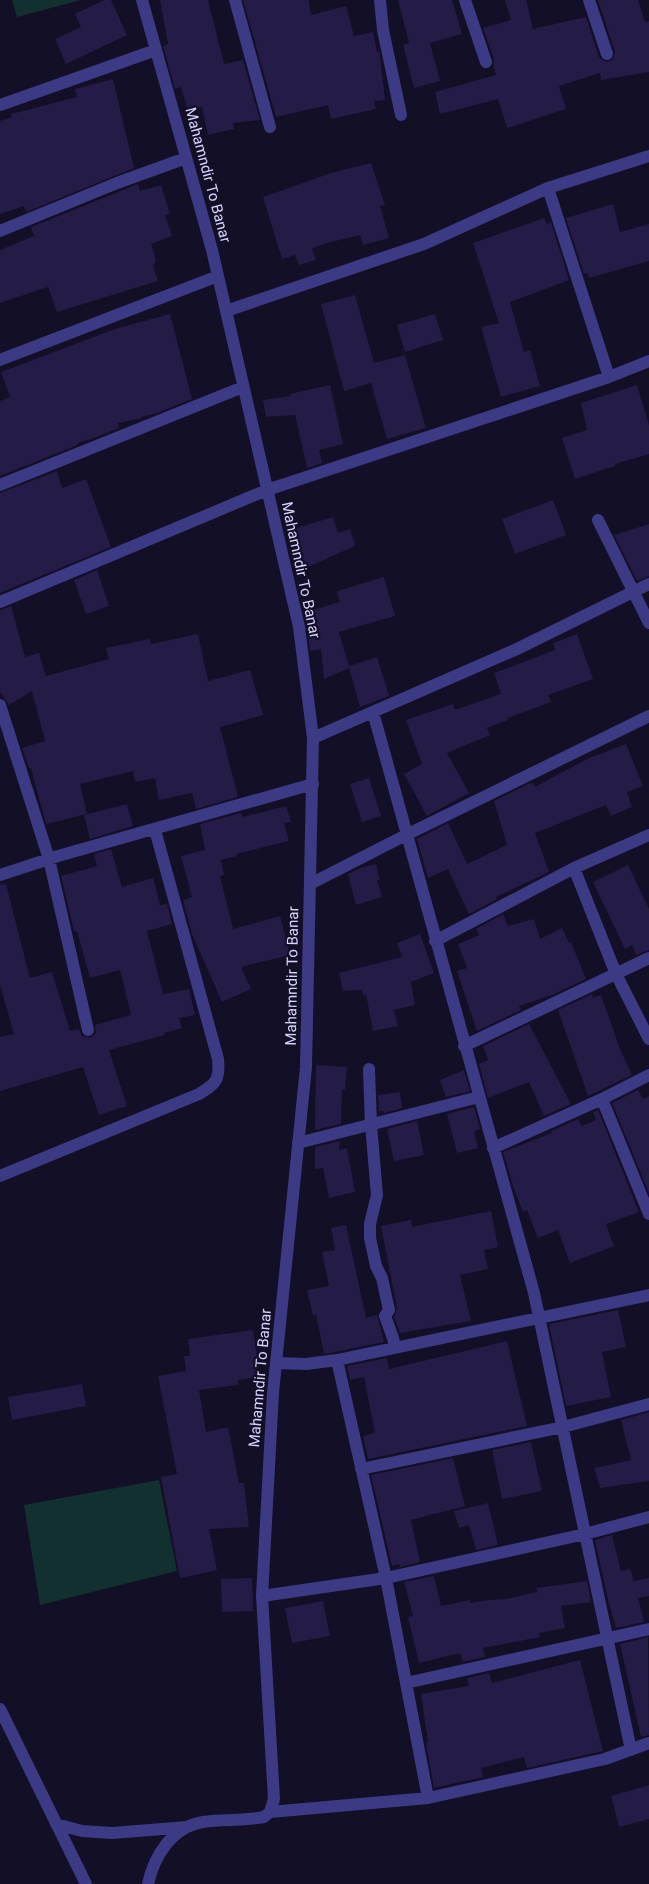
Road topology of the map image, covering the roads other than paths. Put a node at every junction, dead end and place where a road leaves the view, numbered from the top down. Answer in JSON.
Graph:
{"nodes":[{"id":1,"x":142,"y":0,"type":"edge"},
{"id":2,"x":235,"y":0,"type":"edge"},
{"id":3,"x":380,"y":0,"type":"edge"},
{"id":4,"x":465,"y":0,"type":"edge"},
{"id":5,"x":589,"y":0,"type":"edge"},
{"id":6,"x":156,"y":50,"type":"junction"},
{"id":7,"x":607,"y":54,"type":"dead end"},
{"id":8,"x":486,"y":62,"type":"dead end"},
{"id":9,"x":0,"y":105,"type":"edge"},
{"id":10,"x":401,"y":115,"type":"dead end"},
{"id":11,"x":270,"y":127,"type":"dead end"},
{"id":12,"x":649,"y":156,"type":"edge"},
{"id":13,"x":186,"y":158,"type":"junction"},
{"id":14,"x":548,"y":188,"type":"junction"},
{"id":15,"x":0,"y":231,"type":"edge"},
{"id":16,"x":218,"y":276,"type":"junction"},
{"id":17,"x":226,"y":311,"type":"junction"},
{"id":18,"x":0,"y":360,"type":"edge"},
{"id":19,"x":649,"y":361,"type":"edge"},
{"id":20,"x":609,"y":377,"type":"junction"},
{"id":21,"x":243,"y":386,"type":"junction"},
{"id":22,"x":0,"y":485,"type":"edge"},
{"id":23,"x":267,"y":490,"type":"junction"},
{"id":24,"x":598,"y":520,"type":"dead end"},
{"id":25,"x":649,"y":584,"type":"edge"},
{"id":26,"x":633,"y":592,"type":"junction"},
{"id":27,"x":0,"y":602,"type":"edge"},
{"id":28,"x":649,"y":623,"type":"edge"},
{"id":29,"x":0,"y":705,"type":"edge"},
{"id":30,"x":373,"y":712,"type":"junction"},
{"id":31,"x":649,"y":716,"type":"edge"},
{"id":32,"x":5,"y":731,"type":"edge"},
{"id":33,"x":313,"y":738,"type":"junction"},
{"id":34,"x":313,"y":784,"type":"junction"},
{"id":35,"x":155,"y":830,"type":"junction"},
{"id":36,"x":406,"y":834,"type":"junction"},
{"id":37,"x":649,"y":834,"type":"edge"},
{"id":38,"x":49,"y":859,"type":"junction"},
{"id":39,"x":574,"y":868,"type":"junction"},
{"id":40,"x":0,"y":875,"type":"edge"},
{"id":41,"x":310,"y":884,"type":"junction"},
{"id":42,"x":436,"y":941,"type":"junction"},
{"id":43,"x":649,"y":958,"type":"edge"},
{"id":44,"x":616,"y":974,"type":"junction"},
{"id":45,"x":88,"y":1030,"type":"dead end"},
{"id":46,"x":649,"y":1040,"type":"edge"},
{"id":47,"x":464,"y":1046,"type":"junction"},
{"id":48,"x":369,"y":1069,"type":"dead end"},
{"id":49,"x":649,"y":1075,"type":"edge"},
{"id":50,"x":479,"y":1097,"type":"junction"},
{"id":51,"x":602,"y":1099,"type":"junction"},
{"id":52,"x":371,"y":1125,"type":"junction"},
{"id":53,"x":298,"y":1143,"type":"junction"},
{"id":54,"x":493,"y":1148,"type":"junction"},
{"id":55,"x":0,"y":1176,"type":"edge"},
{"id":56,"x":649,"y":1214,"type":"edge"},
{"id":57,"x":649,"y":1295,"type":"edge"},
{"id":58,"x":540,"y":1319,"type":"junction"},
{"id":59,"x":395,"y":1347,"type":"junction"},
{"id":60,"x":337,"y":1360,"type":"junction"},
{"id":61,"x":276,"y":1363,"type":"junction"},
{"id":62,"x":649,"y":1404,"type":"edge"},
{"id":63,"x":562,"y":1427,"type":"junction"},
{"id":64,"x":361,"y":1469,"type":"junction"},
{"id":65,"x":649,"y":1517,"type":"edge"},
{"id":66,"x":585,"y":1534,"type":"junction"},
{"id":67,"x":386,"y":1578,"type":"junction"},
{"id":68,"x":262,"y":1596,"type":"junction"},
{"id":69,"x":649,"y":1629,"type":"edge"},
{"id":70,"x":607,"y":1638,"type":"junction"},
{"id":71,"x":406,"y":1683,"type":"junction"},
{"id":72,"x":0,"y":1709,"type":"edge"},
{"id":73,"x":649,"y":1743,"type":"edge"},
{"id":74,"x":631,"y":1750,"type":"junction"},
{"id":75,"x":428,"y":1798,"type":"junction"},
{"id":76,"x":270,"y":1812,"type":"junction"},
{"id":77,"x":56,"y":1824,"type":"junction"},
{"id":78,"x":187,"y":1827,"type":"junction"},
{"id":79,"x":86,"y":1884,"type":"edge"},
{"id":80,"x":148,"y":1884,"type":"edge"}],
"edges":[{"from":1,"to":6,"type":"street","name":"Mahamndir To Banar"},
{"from":2,"to":11,"type":"street"},
{"from":3,"to":10,"type":"street"},
{"from":4,"to":8,"type":"street"},
{"from":5,"to":7,"type":"street"},
{"from":6,"to":9,"type":"street"},
{"from":6,"to":13,"type":"street","name":"Mahamndir To Banar"},
{"from":12,"to":14,"type":"street"},
{"from":13,"to":15,"type":"street"},
{"from":13,"to":16,"type":"street","name":"Mahamndir To Banar"},
{"from":14,"to":17,"type":"street"},
{"from":14,"to":20,"type":"street"},
{"from":16,"to":17,"type":"street","name":"Mahamndir To Banar"},
{"from":16,"to":18,"type":"street"},
{"from":17,"to":21,"type":"street","name":"Mahamndir To Banar"},
{"from":19,"to":20,"type":"street"},
{"from":20,"to":23,"type":"street"},
{"from":21,"to":22,"type":"street"},
{"from":21,"to":23,"type":"street","name":"Mahamndir To Banar"},
{"from":23,"to":27,"type":"street"},
{"from":23,"to":33,"type":"street","name":"Mahamndir To Banar"},
{"from":24,"to":26,"type":"street"},
{"from":25,"to":26,"type":"street"},
{"from":26,"to":28,"type":"street"},
{"from":26,"to":30,"type":"street"},
{"from":29,"to":32,"type":"street"},
{"from":30,"to":33,"type":"street"},
{"from":30,"to":36,"type":"street"},
{"from":31,"to":36,"type":"street"},
{"from":32,"to":38,"type":"street"},
{"from":33,"to":34,"type":"street","name":"Mahamndir To Banar"},
{"from":34,"to":35,"type":"street"},
{"from":34,"to":41,"type":"street","name":"Mahamndir To Banar"},
{"from":35,"to":38,"type":"street"},
{"from":35,"to":55,"type":"street"},
{"from":36,"to":41,"type":"street"},
{"from":36,"to":42,"type":"street"},
{"from":37,"to":39,"type":"street"},
{"from":38,"to":40,"type":"street"},
{"from":38,"to":45,"type":"street"},
{"from":39,"to":42,"type":"street"},
{"from":39,"to":44,"type":"street"},
{"from":41,"to":53,"type":"street","name":"Mahamndir To Banar"},
{"from":42,"to":47,"type":"street"},
{"from":43,"to":44,"type":"street"},
{"from":44,"to":46,"type":"street"},
{"from":44,"to":47,"type":"street"},
{"from":47,"to":50,"type":"street"},
{"from":48,"to":52,"type":"street"},
{"from":49,"to":51,"type":"street"},
{"from":50,"to":52,"type":"street"},
{"from":50,"to":54,"type":"street"},
{"from":51,"to":54,"type":"street"},
{"from":51,"to":56,"type":"street"},
{"from":52,"to":53,"type":"street"},
{"from":52,"to":59,"type":"street"},
{"from":53,"to":61,"type":"street","name":"Mahamndir To Banar"},
{"from":54,"to":58,"type":"street"},
{"from":57,"to":58,"type":"street"},
{"from":58,"to":59,"type":"street"},
{"from":58,"to":63,"type":"street"},
{"from":59,"to":60,"type":"street"},
{"from":60,"to":61,"type":"street"},
{"from":60,"to":64,"type":"street"},
{"from":61,"to":68,"type":"street","name":"Mahamndir To Banar"},
{"from":62,"to":63,"type":"street"},
{"from":63,"to":64,"type":"street"},
{"from":63,"to":66,"type":"street"},
{"from":64,"to":67,"type":"street"},
{"from":65,"to":66,"type":"street"},
{"from":66,"to":67,"type":"street"},
{"from":66,"to":70,"type":"street"},
{"from":67,"to":68,"type":"street"},
{"from":67,"to":71,"type":"street"},
{"from":68,"to":76,"type":"street","name":"Mahamndir To Banar"},
{"from":69,"to":70,"type":"street"},
{"from":70,"to":71,"type":"street"},
{"from":70,"to":74,"type":"street"},
{"from":71,"to":75,"type":"street"},
{"from":72,"to":77,"type":"street"},
{"from":73,"to":74,"type":"street"},
{"from":74,"to":75,"type":"street"},
{"from":75,"to":76,"type":"street"},
{"from":76,"to":78,"type":"street"},
{"from":77,"to":78,"type":"street"},
{"from":77,"to":79,"type":"street"},
{"from":78,"to":80,"type":"street"}]}
